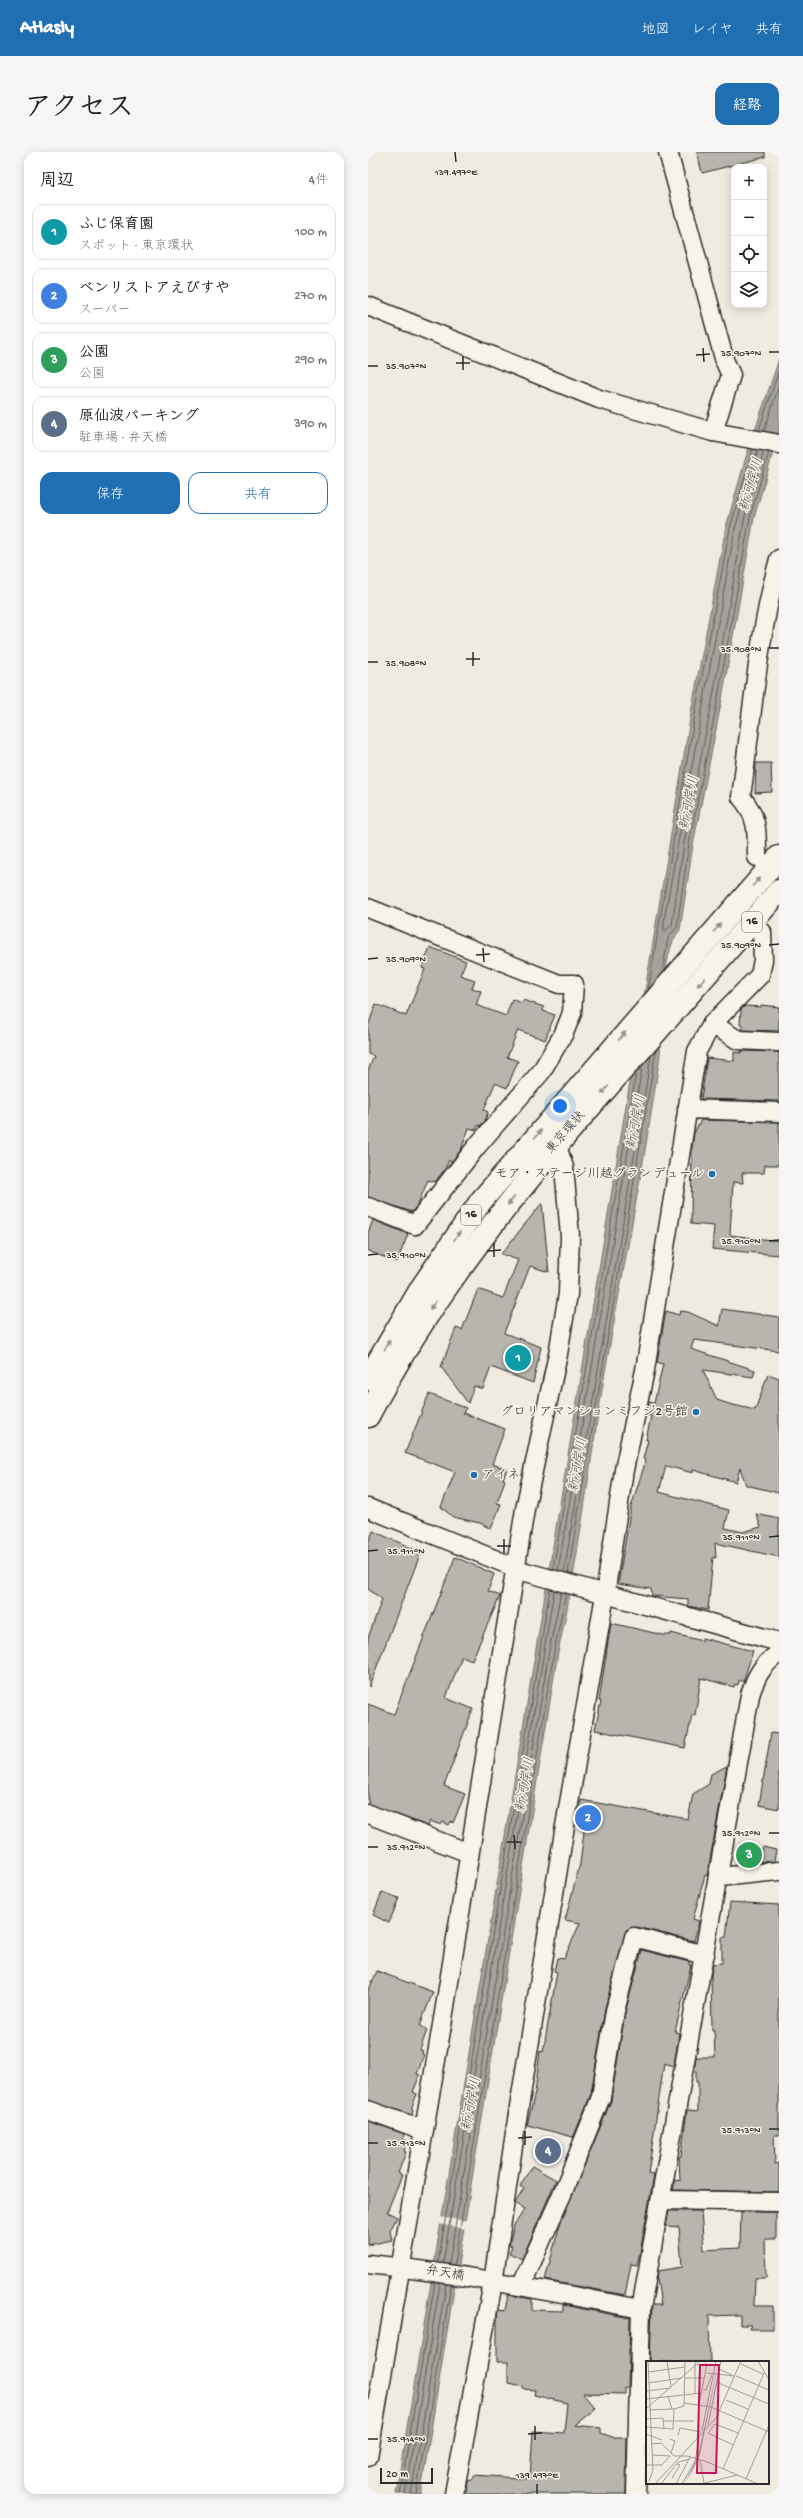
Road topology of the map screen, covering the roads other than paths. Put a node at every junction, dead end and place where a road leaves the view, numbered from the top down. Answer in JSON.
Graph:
{"nodes":[{"id":1,"x":668,"y":152,"type":"edge"},
{"id":2,"x":368,"y":306,"type":"edge"},
{"id":3,"x":716,"y":432,"type":"junction"},
{"id":4,"x":779,"y":444,"type":"edge"},
{"id":5,"x":779,"y":559,"type":"edge"},
{"id":6,"x":757,"y":857,"type":"dead end"},
{"id":7,"x":779,"y":857,"type":"edge"},
{"id":8,"x":779,"y":891,"type":"edge"},
{"id":9,"x":368,"y":908,"type":"edge"},
{"id":10,"x":762,"y":932,"type":"dead end"},
{"id":11,"x":712,"y":1024,"type":"junction"},
{"id":12,"x":779,"y":1042,"type":"edge"},
{"id":13,"x":687,"y":1109,"type":"junction"},
{"id":14,"x":779,"y":1112,"type":"edge"},
{"id":15,"x":556,"y":1144,"type":"junction"},
{"id":16,"x":368,"y":1207,"type":"edge"},
{"id":17,"x":368,"y":1379,"type":"edge"},
{"id":18,"x":368,"y":1416,"type":"edge"},
{"id":19,"x":368,"y":1508,"type":"edge"},
{"id":20,"x":520,"y":1570,"type":"junction"},
{"id":21,"x":601,"y":1594,"type":"junction"},
{"id":22,"x":779,"y":1642,"type":"edge"},
{"id":23,"x":779,"y":1653,"type":"edge"},
{"id":24,"x":368,"y":1814,"type":"edge"},
{"id":25,"x":469,"y":1853,"type":"junction"},
{"id":26,"x":779,"y":1871,"type":"edge"},
{"id":27,"x":718,"y":1877,"type":"junction"},
{"id":28,"x":705,"y":1954,"type":"junction"},
{"id":29,"x":368,"y":2110,"type":"edge"},
{"id":30,"x":423,"y":2130,"type":"junction"},
{"id":31,"x":661,"y":2200,"type":"junction"},
{"id":32,"x":779,"y":2202,"type":"edge"},
{"id":33,"x":368,"y":2264,"type":"edge"},
{"id":34,"x":402,"y":2267,"type":"junction"},
{"id":35,"x":489,"y":2281,"type":"junction"},
{"id":36,"x":521,"y":2286,"type":"junction"},
{"id":37,"x":641,"y":2309,"type":"junction"},
{"id":38,"x":372,"y":2413,"type":"edge"},
{"id":39,"x":368,"y":2457,"type":"edge"},
{"id":40,"x":454,"y":2494,"type":"edge"},
{"id":41,"x":636,"y":2494,"type":"edge"}],
"edges":[{"from":1,"to":3,"type":"street"},
{"from":2,"to":3,"type":"street"},
{"from":3,"to":4,"type":"street"},
{"from":5,"to":6,"type":"street"},
{"from":17,"to":7,"type":"highway","name":"東京環状","number":"16","one_way":true},
{"from":8,"to":15,"type":"highway","name":"東京環状","number":"16","one_way":true},
{"from":9,"to":16,"type":"street"},
{"from":10,"to":11,"type":"street"},
{"from":11,"to":12,"type":"street"},
{"from":11,"to":13,"type":"street"},
{"from":13,"to":14,"type":"street"},
{"from":13,"to":21,"type":"street"},
{"from":15,"to":18,"type":"highway","name":"東京環状","number":"16","one_way":true},
{"from":15,"to":20,"type":"street"},
{"from":19,"to":20,"type":"street"},
{"from":20,"to":21,"type":"street"},
{"from":20,"to":25,"type":"street"},
{"from":21,"to":22,"type":"street"},
{"from":21,"to":35,"type":"street"},
{"from":23,"to":27,"type":"street"},
{"from":24,"to":25,"type":"street"},
{"from":25,"to":30,"type":"street"},
{"from":26,"to":27,"type":"street"},
{"from":27,"to":28,"type":"street"},
{"from":28,"to":31,"type":"street"},
{"from":28,"to":36,"type":"street"},
{"from":29,"to":30,"type":"street"},
{"from":30,"to":34,"type":"street"},
{"from":31,"to":32,"type":"street"},
{"from":31,"to":37,"type":"street"},
{"from":33,"to":34,"type":"street","name":"弁天橋"},
{"from":34,"to":35,"type":"street","name":"弁天橋"},
{"from":34,"to":38,"type":"street"},
{"from":35,"to":36,"type":"street","name":"弁天橋"},
{"from":35,"to":40,"type":"street"},
{"from":36,"to":37,"type":"street","name":"弁天橋"},
{"from":37,"to":41,"type":"street"},
{"from":38,"to":39,"type":"street"}]}
